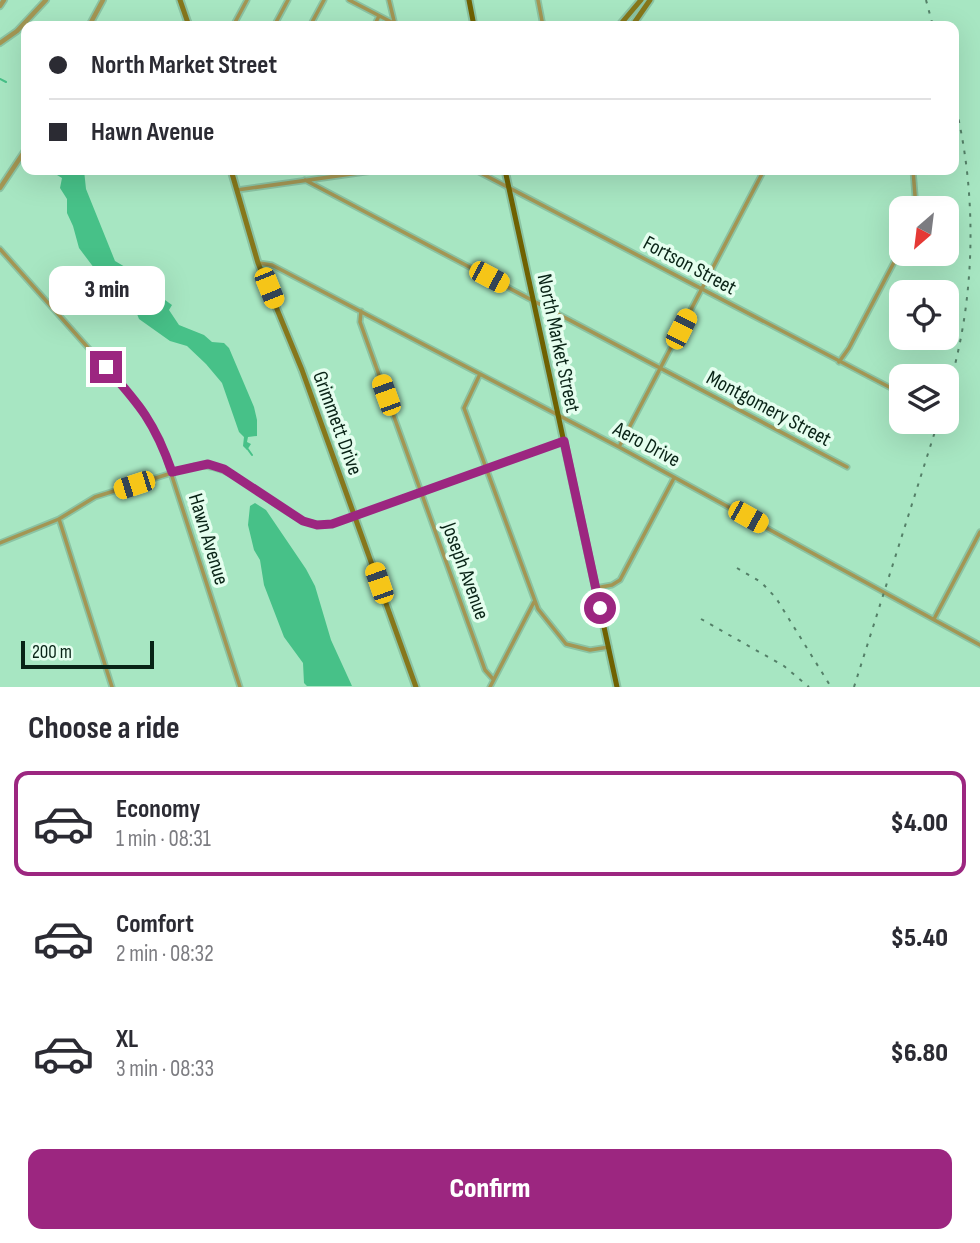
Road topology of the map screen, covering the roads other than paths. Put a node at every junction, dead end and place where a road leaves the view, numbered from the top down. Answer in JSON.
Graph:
{"nodes":[{"id":1,"x":4,"y":0,"type":"edge"},
{"id":2,"x":46,"y":0,"type":"edge"},
{"id":3,"x":103,"y":0,"type":"edge"},
{"id":4,"x":180,"y":0,"type":"edge"},
{"id":5,"x":247,"y":0,"type":"edge"},
{"id":6,"x":288,"y":0,"type":"edge"},
{"id":7,"x":324,"y":0,"type":"edge"},
{"id":8,"x":348,"y":0,"type":"edge"},
{"id":9,"x":388,"y":0,"type":"edge"},
{"id":10,"x":468,"y":0,"type":"edge"},
{"id":11,"x":538,"y":0,"type":"edge"},
{"id":12,"x":641,"y":0,"type":"edge"},
{"id":13,"x":650,"y":0,"type":"edge"},
{"id":14,"x":0,"y":6,"type":"edge"},
{"id":15,"x":379,"y":16,"type":"junction"},
{"id":16,"x":26,"y":21,"type":"edge"},
{"id":17,"x":92,"y":21,"type":"edge"},
{"id":18,"x":186,"y":21,"type":"edge"},
{"id":19,"x":236,"y":21,"type":"edge"},
{"id":20,"x":277,"y":21,"type":"edge"},
{"id":21,"x":313,"y":21,"type":"edge"},
{"id":22,"x":376,"y":21,"type":"edge"},
{"id":23,"x":388,"y":21,"type":"edge"},
{"id":24,"x":395,"y":21,"type":"edge"},
{"id":25,"x":473,"y":21,"type":"edge"},
{"id":26,"x":542,"y":21,"type":"edge"},
{"id":27,"x":623,"y":21,"type":"edge"},
{"id":28,"x":635,"y":21,"type":"edge"},
{"id":29,"x":21,"y":27,"type":"edge"},
{"id":30,"x":0,"y":43,"type":"edge"},
{"id":31,"x":21,"y":156,"type":"edge"},
{"id":32,"x":232,"y":175,"type":"edge"},
{"id":33,"x":342,"y":175,"type":"edge"},
{"id":34,"x":485,"y":175,"type":"edge"},
{"id":35,"x":506,"y":175,"type":"edge"},
{"id":36,"x":761,"y":175,"type":"edge"},
{"id":37,"x":913,"y":175,"type":"edge"},
{"id":38,"x":305,"y":180,"type":"junction"},
{"id":39,"x":509,"y":187,"type":"junction"},
{"id":40,"x":0,"y":188,"type":"edge"},
{"id":41,"x":237,"y":190,"type":"junction"},
{"id":42,"x":915,"y":196,"type":"edge"},
{"id":43,"x":0,"y":249,"type":"edge"},
{"id":44,"x":258,"y":262,"type":"junction"},
{"id":45,"x":892,"y":266,"type":"edge"},
{"id":46,"x":701,"y":289,"type":"junction"},
{"id":47,"x":534,"y":301,"type":"junction"},
{"id":48,"x":361,"y":311,"type":"junction"},
{"id":49,"x":839,"y":362,"type":"junction"},
{"id":50,"x":660,"y":367,"type":"junction"},
{"id":51,"x":480,"y":374,"type":"junction"},
{"id":52,"x":889,"y":387,"type":"edge"},
{"id":53,"x":558,"y":414,"type":"junction"},
{"id":54,"x":564,"y":441,"type":"junction"},
{"id":55,"x":619,"y":447,"type":"junction"},
{"id":56,"x":846,"y":467,"type":"dead end"},
{"id":57,"x":486,"y":469,"type":"junction"},
{"id":58,"x":172,"y":472,"type":"junction"},
{"id":59,"x":674,"y":477,"type":"junction"},
{"id":60,"x":421,"y":492,"type":"junction"},
{"id":61,"x":355,"y":516,"type":"junction"},
{"id":62,"x":59,"y":519,"type":"junction"},
{"id":63,"x":980,"y":532,"type":"edge"},
{"id":64,"x":0,"y":543,"type":"edge"},
{"id":65,"x":596,"y":588,"type":"junction"},
{"id":66,"x":534,"y":602,"type":"junction"},
{"id":67,"x":934,"y":619,"type":"junction"},
{"id":68,"x":980,"y":645,"type":"edge"},
{"id":69,"x":609,"y":647,"type":"junction"},
{"id":70,"x":494,"y":679,"type":"junction"},
{"id":71,"x":112,"y":687,"type":"edge"},
{"id":72,"x":240,"y":687,"type":"edge"},
{"id":73,"x":416,"y":687,"type":"edge"},
{"id":74,"x":490,"y":687,"type":"edge"},
{"id":75,"x":617,"y":687,"type":"edge"}],
"edges":[{"from":1,"to":14,"type":"street"},
{"from":2,"to":16,"type":"street"},
{"from":3,"to":17,"type":"street"},
{"from":4,"to":18,"type":"main road"},
{"from":5,"to":19,"type":"street"},
{"from":6,"to":20,"type":"street"},
{"from":7,"to":21,"type":"street"},
{"from":8,"to":15,"type":"street"},
{"from":9,"to":24,"type":"street"},
{"from":10,"to":25,"type":"main road"},
{"from":11,"to":26,"type":"street"},
{"from":12,"to":27,"type":"main road"},
{"from":13,"to":28,"type":"main road"},
{"from":15,"to":22,"type":"street"},
{"from":15,"to":23,"type":"street"},
{"from":29,"to":30,"type":"street"},
{"from":31,"to":40,"type":"street"},
{"from":32,"to":41,"type":"main road","name":"Grimmett Drive"},
{"from":33,"to":38,"type":"street"},
{"from":34,"to":39,"type":"street","name":"Fortson Street"},
{"from":35,"to":39,"type":"main road","name":"North Market Street"},
{"from":36,"to":46,"type":"street"},
{"from":37,"to":42,"type":"street"},
{"from":38,"to":41,"type":"street"},
{"from":38,"to":47,"type":"street","name":"Montgomery Street"},
{"from":39,"to":46,"type":"street","name":"Fortson Street"},
{"from":39,"to":47,"type":"main road","name":"North Market Street"},
{"from":41,"to":44,"type":"main road","name":"Grimmett Drive"},
{"from":43,"to":58,"type":"street","name":"Hawn Avenue"},
{"from":44,"to":48,"type":"street","name":"Aero Drive"},
{"from":44,"to":61,"type":"main road","name":"Grimmett Drive"},
{"from":45,"to":49,"type":"street"},
{"from":46,"to":49,"type":"street","name":"Fortson Street"},
{"from":46,"to":50,"type":"street"},
{"from":47,"to":50,"type":"street","name":"Montgomery Street"},
{"from":47,"to":53,"type":"main road","name":"North Market Street"},
{"from":48,"to":51,"type":"street","name":"Aero Drive"},
{"from":48,"to":60,"type":"street","name":"Joseph Avenue"},
{"from":49,"to":52,"type":"street","name":"Fortson Street"},
{"from":50,"to":55,"type":"street"},
{"from":50,"to":56,"type":"street","name":"Montgomery Street"},
{"from":51,"to":53,"type":"street","name":"Aero Drive"},
{"from":51,"to":57,"type":"street"},
{"from":53,"to":54,"type":"main road","name":"North Market Street"},
{"from":53,"to":55,"type":"street","name":"Aero Drive"},
{"from":54,"to":57,"type":"street"},
{"from":54,"to":65,"type":"main road","name":"North Market Street"},
{"from":55,"to":59,"type":"street","name":"Aero Drive"},
{"from":57,"to":60,"type":"street"},
{"from":57,"to":66,"type":"street"},
{"from":58,"to":61,"type":"street"},
{"from":58,"to":62,"type":"street"},
{"from":58,"to":72,"type":"street","name":"Hawn Avenue"},
{"from":59,"to":65,"type":"street"},
{"from":59,"to":67,"type":"street","name":"Aero Drive"},
{"from":60,"to":61,"type":"street"},
{"from":60,"to":70,"type":"street","name":"Joseph Avenue"},
{"from":61,"to":73,"type":"main road","name":"Grimmett Drive"},
{"from":62,"to":64,"type":"street"},
{"from":62,"to":71,"type":"street"},
{"from":63,"to":67,"type":"street"},
{"from":65,"to":69,"type":"main road","name":"North Market Street"},
{"from":66,"to":69,"type":"street"},
{"from":66,"to":70,"type":"street"},
{"from":67,"to":68,"type":"street","name":"Aero Drive"},
{"from":69,"to":75,"type":"main road","name":"North Market Street"},
{"from":70,"to":74,"type":"street"}]}
